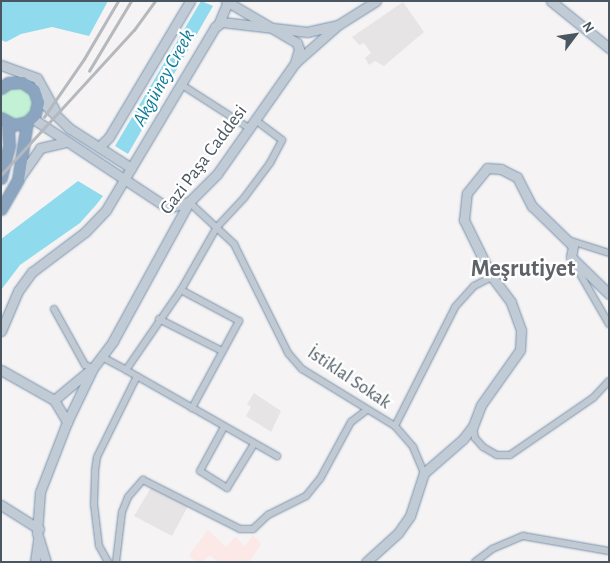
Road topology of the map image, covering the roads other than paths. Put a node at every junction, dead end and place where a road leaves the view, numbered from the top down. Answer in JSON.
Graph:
{"nodes":[{"id":1,"x":190,"y":1,"type":"edge"},
{"id":2,"x":376,"y":1,"type":"edge"},
{"id":3,"x":551,"y":1,"type":"edge"},
{"id":4,"x":227,"y":2,"type":"edge"},
{"id":5,"x":218,"y":25,"type":"junction"},
{"id":6,"x":338,"y":25,"type":"junction"},
{"id":7,"x":271,"y":26,"type":"junction"},
{"id":8,"x":609,"y":48,"type":"edge"},
{"id":9,"x":1,"y":64,"type":"edge"},
{"id":10,"x":294,"y":64,"type":"junction"},
{"id":11,"x":1,"y":78,"type":"edge"},
{"id":12,"x":14,"y":82,"type":"junction"},
{"id":13,"x":182,"y":85,"type":"junction"},
{"id":14,"x":1,"y":88,"type":"edge"},
{"id":15,"x":37,"y":96,"type":"junction"},
{"id":16,"x":3,"y":120,"type":"edge"},
{"id":17,"x":29,"y":120,"type":"junction"},
{"id":18,"x":255,"y":120,"type":"junction"},
{"id":19,"x":69,"y":128,"type":"junction"},
{"id":20,"x":249,"y":128,"type":"junction"},
{"id":21,"x":65,"y":142,"type":"junction"},
{"id":22,"x":99,"y":147,"type":"junction"},
{"id":23,"x":131,"y":168,"type":"junction"},
{"id":24,"x":1,"y":178,"type":"edge"},
{"id":25,"x":18,"y":179,"type":"junction"},
{"id":26,"x":124,"y":179,"type":"junction"},
{"id":27,"x":189,"y":202,"type":"junction"},
{"id":28,"x":1,"y":209,"type":"edge"},
{"id":29,"x":217,"y":227,"type":"junction"},
{"id":30,"x":565,"y":239,"type":"junction"},
{"id":31,"x":609,"y":253,"type":"edge"},
{"id":32,"x":571,"y":257,"type":"junction"},
{"id":33,"x":492,"y":277,"type":"junction"},
{"id":34,"x":181,"y":290,"type":"junction"},
{"id":35,"x":609,"y":294,"type":"edge"},
{"id":36,"x":54,"y":309,"type":"dead end"},
{"id":37,"x":159,"y":319,"type":"junction"},
{"id":38,"x":609,"y":324,"type":"edge"},
{"id":39,"x":1,"y":331,"type":"edge"},
{"id":40,"x":222,"y":351,"type":"junction"},
{"id":41,"x":102,"y":356,"type":"junction"},
{"id":42,"x":93,"y":368,"type":"junction"},
{"id":43,"x":1,"y":370,"type":"edge"},
{"id":44,"x":126,"y":370,"type":"junction"},
{"id":45,"x":137,"y":376,"type":"junction"},
{"id":46,"x":609,"y":381,"type":"edge"},
{"id":47,"x":54,"y":400,"type":"junction"},
{"id":48,"x":192,"y":408,"type":"junction"},
{"id":49,"x":367,"y":410,"type":"junction"},
{"id":50,"x":67,"y":422,"type":"junction"},
{"id":51,"x":395,"y":426,"type":"junction"},
{"id":52,"x":473,"y":426,"type":"junction"},
{"id":53,"x":224,"y":427,"type":"junction"},
{"id":54,"x":254,"y":444,"type":"junction"},
{"id":55,"x":276,"y":456,"type":"dead end"},
{"id":56,"x":424,"y":473,"type":"junction"},
{"id":57,"x":1,"y":505,"type":"edge"},
{"id":58,"x":38,"y":526,"type":"junction"},
{"id":59,"x":38,"y":540,"type":"junction"},
{"id":60,"x":609,"y":551,"type":"edge"},
{"id":61,"x":370,"y":561,"type":"edge"},
{"id":62,"x":35,"y":562,"type":"edge"},
{"id":63,"x":46,"y":562,"type":"edge"},
{"id":64,"x":52,"y":562,"type":"edge"},
{"id":65,"x":108,"y":562,"type":"edge"},
{"id":66,"x":116,"y":562,"type":"edge"},
{"id":67,"x":475,"y":562,"type":"edge"}],
"edges":[{"from":1,"to":22,"type":"street"},
{"from":2,"to":6,"type":"street","name":"Gazi Paşa Caddesi"},
{"from":3,"to":8,"type":"street"},
{"from":4,"to":5,"type":"street"},
{"from":4,"to":7,"type":"street"},
{"from":5,"to":7,"type":"street"},
{"from":5,"to":13,"type":"street"},
{"from":6,"to":7,"type":"street"},
{"from":6,"to":10,"type":"street","name":"Gazi Paşa Caddesi"},
{"from":7,"to":10,"type":"street"},
{"from":9,"to":19,"type":"street"},
{"from":10,"to":18,"type":"street","name":"Gazi Paşa Caddesi"},
{"from":11,"to":12,"type":"highway"},
{"from":12,"to":14,"type":"highway"},
{"from":12,"to":15,"type":"highway"},
{"from":13,"to":20,"type":"street"},
{"from":13,"to":23,"type":"street"},
{"from":15,"to":17,"type":"highway"},
{"from":15,"to":19,"type":"street"},
{"from":16,"to":17,"type":"highway"},
{"from":16,"to":24,"type":"highway"},
{"from":17,"to":21,"type":"street"},
{"from":17,"to":25,"type":"highway"},
{"from":18,"to":20,"type":"street","name":"Gazi Paşa Caddesi"},
{"from":18,"to":29,"type":"street"},
{"from":19,"to":22,"type":"street"},
{"from":20,"to":27,"type":"street","name":"Gazi Paşa Caddesi"},
{"from":21,"to":25,"type":"street"},
{"from":21,"to":26,"type":"street"},
{"from":22,"to":23,"type":"street"},
{"from":23,"to":26,"type":"street"},
{"from":25,"to":28,"type":"highway"},
{"from":26,"to":27,"type":"street"},
{"from":26,"to":39,"type":"street"},
{"from":27,"to":29,"type":"street","name":"İstiklal Sokak"},
{"from":27,"to":41,"type":"street","name":"Gazi Paşa Caddesi"},
{"from":29,"to":34,"type":"street"},
{"from":29,"to":49,"type":"street","name":"İstiklal Sokak"},
{"from":30,"to":31,"type":"street"},
{"from":30,"to":32,"type":"street"},
{"from":30,"to":33,"type":"street"},
{"from":32,"to":35,"type":"street"},
{"from":32,"to":38,"type":"street"},
{"from":33,"to":51,"type":"street"},
{"from":33,"to":52,"type":"street"},
{"from":34,"to":37,"type":"street"},
{"from":34,"to":40,"type":"street"},
{"from":36,"to":42,"type":"street"},
{"from":37,"to":40,"type":"street"},
{"from":37,"to":44,"type":"street"},
{"from":40,"to":48,"type":"street"},
{"from":41,"to":42,"type":"street","name":"Gazi Paşa Caddesi"},
{"from":41,"to":44,"type":"street"},
{"from":42,"to":47,"type":"street"},
{"from":42,"to":50,"type":"street","name":"Gazi Paşa Caddesi"},
{"from":43,"to":47,"type":"street"},
{"from":44,"to":45,"type":"street"},
{"from":45,"to":48,"type":"street"},
{"from":45,"to":65,"type":"street"},
{"from":46,"to":52,"type":"street"},
{"from":47,"to":50,"type":"street"},
{"from":48,"to":53,"type":"street"},
{"from":49,"to":51,"type":"street","name":"İstiklal Sokak"},
{"from":49,"to":66,"type":"street"},
{"from":50,"to":58,"type":"street","name":"Gazi Paşa Caddesi"},
{"from":51,"to":56,"type":"street","name":"İstiklal Sokak"},
{"from":52,"to":56,"type":"street"},
{"from":53,"to":54,"type":"street"},
{"from":53,"to":54,"type":"street"},
{"from":54,"to":55,"type":"street"},
{"from":56,"to":61,"type":"street"},
{"from":57,"to":58,"type":"street"},
{"from":58,"to":59,"type":"street","name":"Gazi Paşa Caddesi"},
{"from":58,"to":64,"type":"street"},
{"from":59,"to":62,"type":"street"},
{"from":59,"to":63,"type":"street"},
{"from":60,"to":67,"type":"street"}]}
